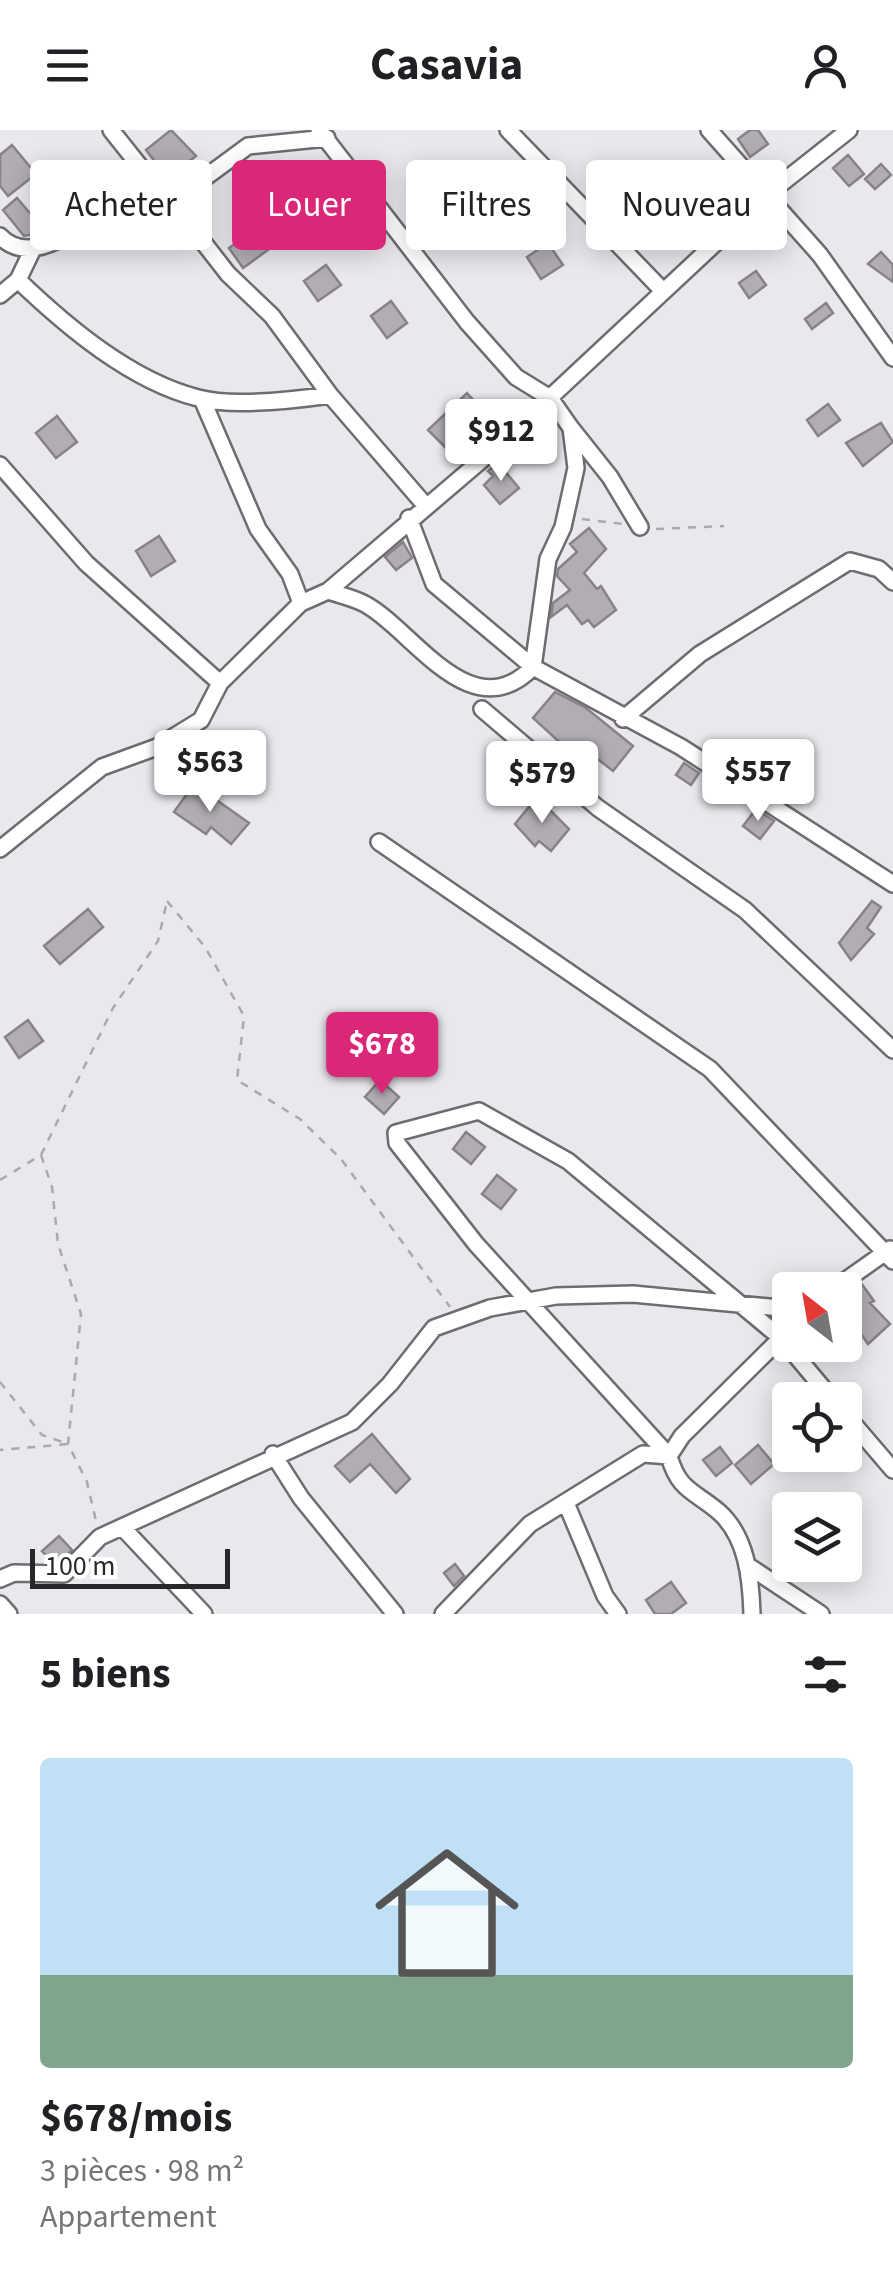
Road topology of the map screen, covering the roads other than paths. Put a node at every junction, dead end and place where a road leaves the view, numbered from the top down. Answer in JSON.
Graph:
{"nodes":[{"id":1,"x":111,"y":130,"type":"edge"},
{"id":2,"x":508,"y":130,"type":"edge"},
{"id":3,"x":709,"y":130,"type":"edge"},
{"id":4,"x":850,"y":130,"type":"edge"},
{"id":5,"x":323,"y":134,"type":"edge"},
{"id":6,"x":135,"y":160,"type":"edge"},
{"id":7,"x":737,"y":160,"type":"edge"},
{"id":8,"x":212,"y":173,"type":"edge"},
{"id":9,"x":787,"y":179,"type":"edge"},
{"id":10,"x":787,"y":217,"type":"edge"},
{"id":11,"x":0,"y":236,"type":"edge"},
{"id":12,"x":38,"y":250,"type":"edge"},
{"id":13,"x":209,"y":250,"type":"edge"},
{"id":14,"x":707,"y":250,"type":"edge"},
{"id":15,"x":31,"y":253,"type":"junction"},
{"id":16,"x":18,"y":280,"type":"junction"},
{"id":17,"x":663,"y":291,"type":"junction"},
{"id":18,"x":0,"y":295,"type":"edge"},
{"id":19,"x":893,"y":358,"type":"edge"},
{"id":20,"x":330,"y":395,"type":"junction"},
{"id":21,"x":550,"y":398,"type":"junction"},
{"id":22,"x":202,"y":400,"type":"junction"},
{"id":23,"x":571,"y":428,"type":"junction"},
{"id":24,"x":0,"y":465,"type":"edge"},
{"id":25,"x":425,"y":505,"type":"junction"},
{"id":26,"x":409,"y":518,"type":"junction"},
{"id":27,"x":640,"y":527,"type":"dead end"},
{"id":28,"x":893,"y":582,"type":"edge"},
{"id":29,"x":328,"y":590,"type":"junction"},
{"id":30,"x":301,"y":602,"type":"junction"},
{"id":31,"x":534,"y":667,"type":"junction"},
{"id":32,"x":220,"y":683,"type":"junction"},
{"id":33,"x":482,"y":709,"type":"dead end"},
{"id":34,"x":623,"y":718,"type":"junction"},
{"id":35,"x":379,"y":842,"type":"dead end"},
{"id":36,"x":0,"y":848,"type":"edge"},
{"id":37,"x":893,"y":884,"type":"edge"},
{"id":38,"x":893,"y":1050,"type":"edge"},
{"id":39,"x":890,"y":1253,"type":"edge"},
{"id":40,"x":860,"y":1272,"type":"edge"},
{"id":41,"x":527,"y":1302,"type":"junction"},
{"id":42,"x":744,"y":1307,"type":"junction"},
{"id":43,"x":772,"y":1309,"type":"edge"},
{"id":44,"x":772,"y":1325,"type":"edge"},
{"id":45,"x":772,"y":1348,"type":"edge"},
{"id":46,"x":862,"y":1434,"type":"edge"},
{"id":47,"x":274,"y":1454,"type":"junction"},
{"id":48,"x":669,"y":1456,"type":"junction"},
{"id":49,"x":893,"y":1470,"type":"edge"},
{"id":50,"x":566,"y":1503,"type":"junction"},
{"id":51,"x":122,"y":1527,"type":"junction"},
{"id":52,"x":750,"y":1567,"type":"junction"},
{"id":53,"x":0,"y":1579,"type":"edge"},
{"id":54,"x":0,"y":1604,"type":"edge"},
{"id":55,"x":8,"y":1614,"type":"edge"},
{"id":56,"x":204,"y":1614,"type":"edge"},
{"id":57,"x":395,"y":1614,"type":"edge"},
{"id":58,"x":443,"y":1614,"type":"edge"},
{"id":59,"x":618,"y":1614,"type":"edge"},
{"id":60,"x":752,"y":1614,"type":"edge"},
{"id":61,"x":821,"y":1614,"type":"edge"}],
"edges":[{"from":1,"to":6,"type":"street"},
{"from":2,"to":17,"type":"street"},
{"from":3,"to":7,"type":"street"},
{"from":4,"to":9,"type":"street"},
{"from":5,"to":8,"type":"street"},
{"from":5,"to":21,"type":"street"},
{"from":10,"to":19,"type":"street"},
{"from":11,"to":15,"type":"street"},
{"from":12,"to":15,"type":"street"},
{"from":13,"to":20,"type":"street"},
{"from":14,"to":17,"type":"street"},
{"from":15,"to":16,"type":"street"},
{"from":16,"to":18,"type":"street"},
{"from":16,"to":22,"type":"street"},
{"from":17,"to":21,"type":"street"},
{"from":20,"to":22,"type":"street"},
{"from":20,"to":25,"type":"street"},
{"from":21,"to":23,"type":"street"},
{"from":21,"to":25,"type":"street"},
{"from":22,"to":30,"type":"street"},
{"from":23,"to":27,"type":"street"},
{"from":23,"to":31,"type":"street"},
{"from":24,"to":32,"type":"street"},
{"from":25,"to":26,"type":"street"},
{"from":26,"to":29,"type":"street"},
{"from":26,"to":31,"type":"street"},
{"from":28,"to":34,"type":"street"},
{"from":29,"to":30,"type":"street"},
{"from":29,"to":31,"type":"street"},
{"from":30,"to":32,"type":"street"},
{"from":31,"to":34,"type":"street"},
{"from":32,"to":36,"type":"street"},
{"from":33,"to":38,"type":"street"},
{"from":34,"to":37,"type":"street"},
{"from":35,"to":39,"type":"street"},
{"from":39,"to":40,"type":"street"},
{"from":41,"to":42,"type":"street"},
{"from":41,"to":42,"type":"street"},
{"from":41,"to":47,"type":"street"},
{"from":41,"to":48,"type":"street"},
{"from":42,"to":43,"type":"street"},
{"from":42,"to":44,"type":"street"},
{"from":45,"to":48,"type":"street"},
{"from":46,"to":49,"type":"street"},
{"from":47,"to":51,"type":"street"},
{"from":47,"to":57,"type":"street"},
{"from":48,"to":50,"type":"street"},
{"from":48,"to":52,"type":"street"},
{"from":50,"to":58,"type":"street"},
{"from":50,"to":59,"type":"street"},
{"from":51,"to":53,"type":"street"},
{"from":51,"to":56,"type":"street"},
{"from":52,"to":60,"type":"street"},
{"from":52,"to":61,"type":"street"},
{"from":54,"to":55,"type":"street"}]}
